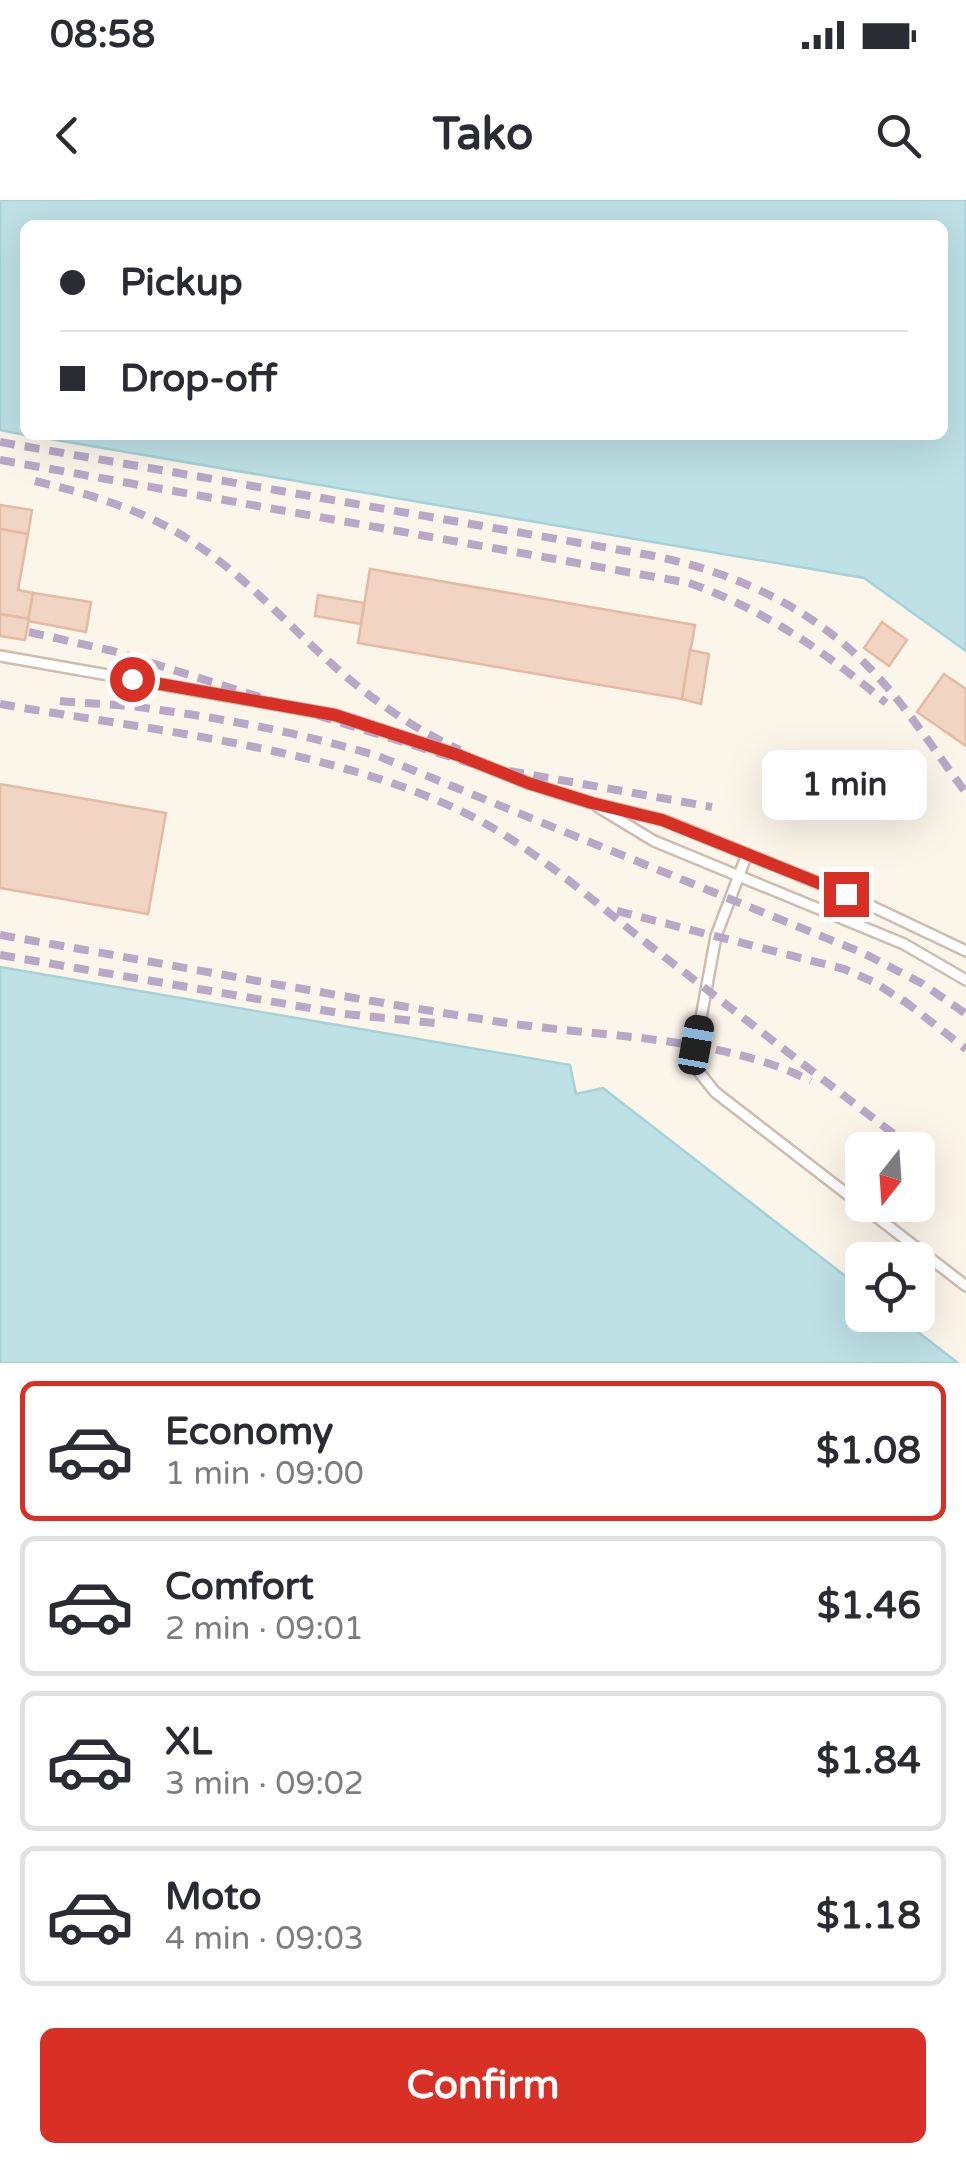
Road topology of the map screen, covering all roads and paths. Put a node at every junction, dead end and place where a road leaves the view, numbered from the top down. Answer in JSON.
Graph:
{"nodes":[{"id":1,"x":0,"y":656,"type":"edge"},
{"id":2,"x":592,"y":803,"type":"junction"},
{"id":3,"x":747,"y":854,"type":"junction"},
{"id":4,"x":738,"y":876,"type":"junction"},
{"id":5,"x":966,"y":951,"type":"edge"},
{"id":6,"x":966,"y":980,"type":"edge"},
{"id":7,"x":966,"y":1286,"type":"edge"}],
"edges":[{"from":1,"to":2,"type":"lane"},
{"from":2,"to":3,"type":"lane"},
{"from":2,"to":4,"type":"lane"},
{"from":3,"to":4,"type":"lane"},
{"from":3,"to":5,"type":"lane"},
{"from":4,"to":6,"type":"lane"},
{"from":4,"to":7,"type":"lane"}]}
